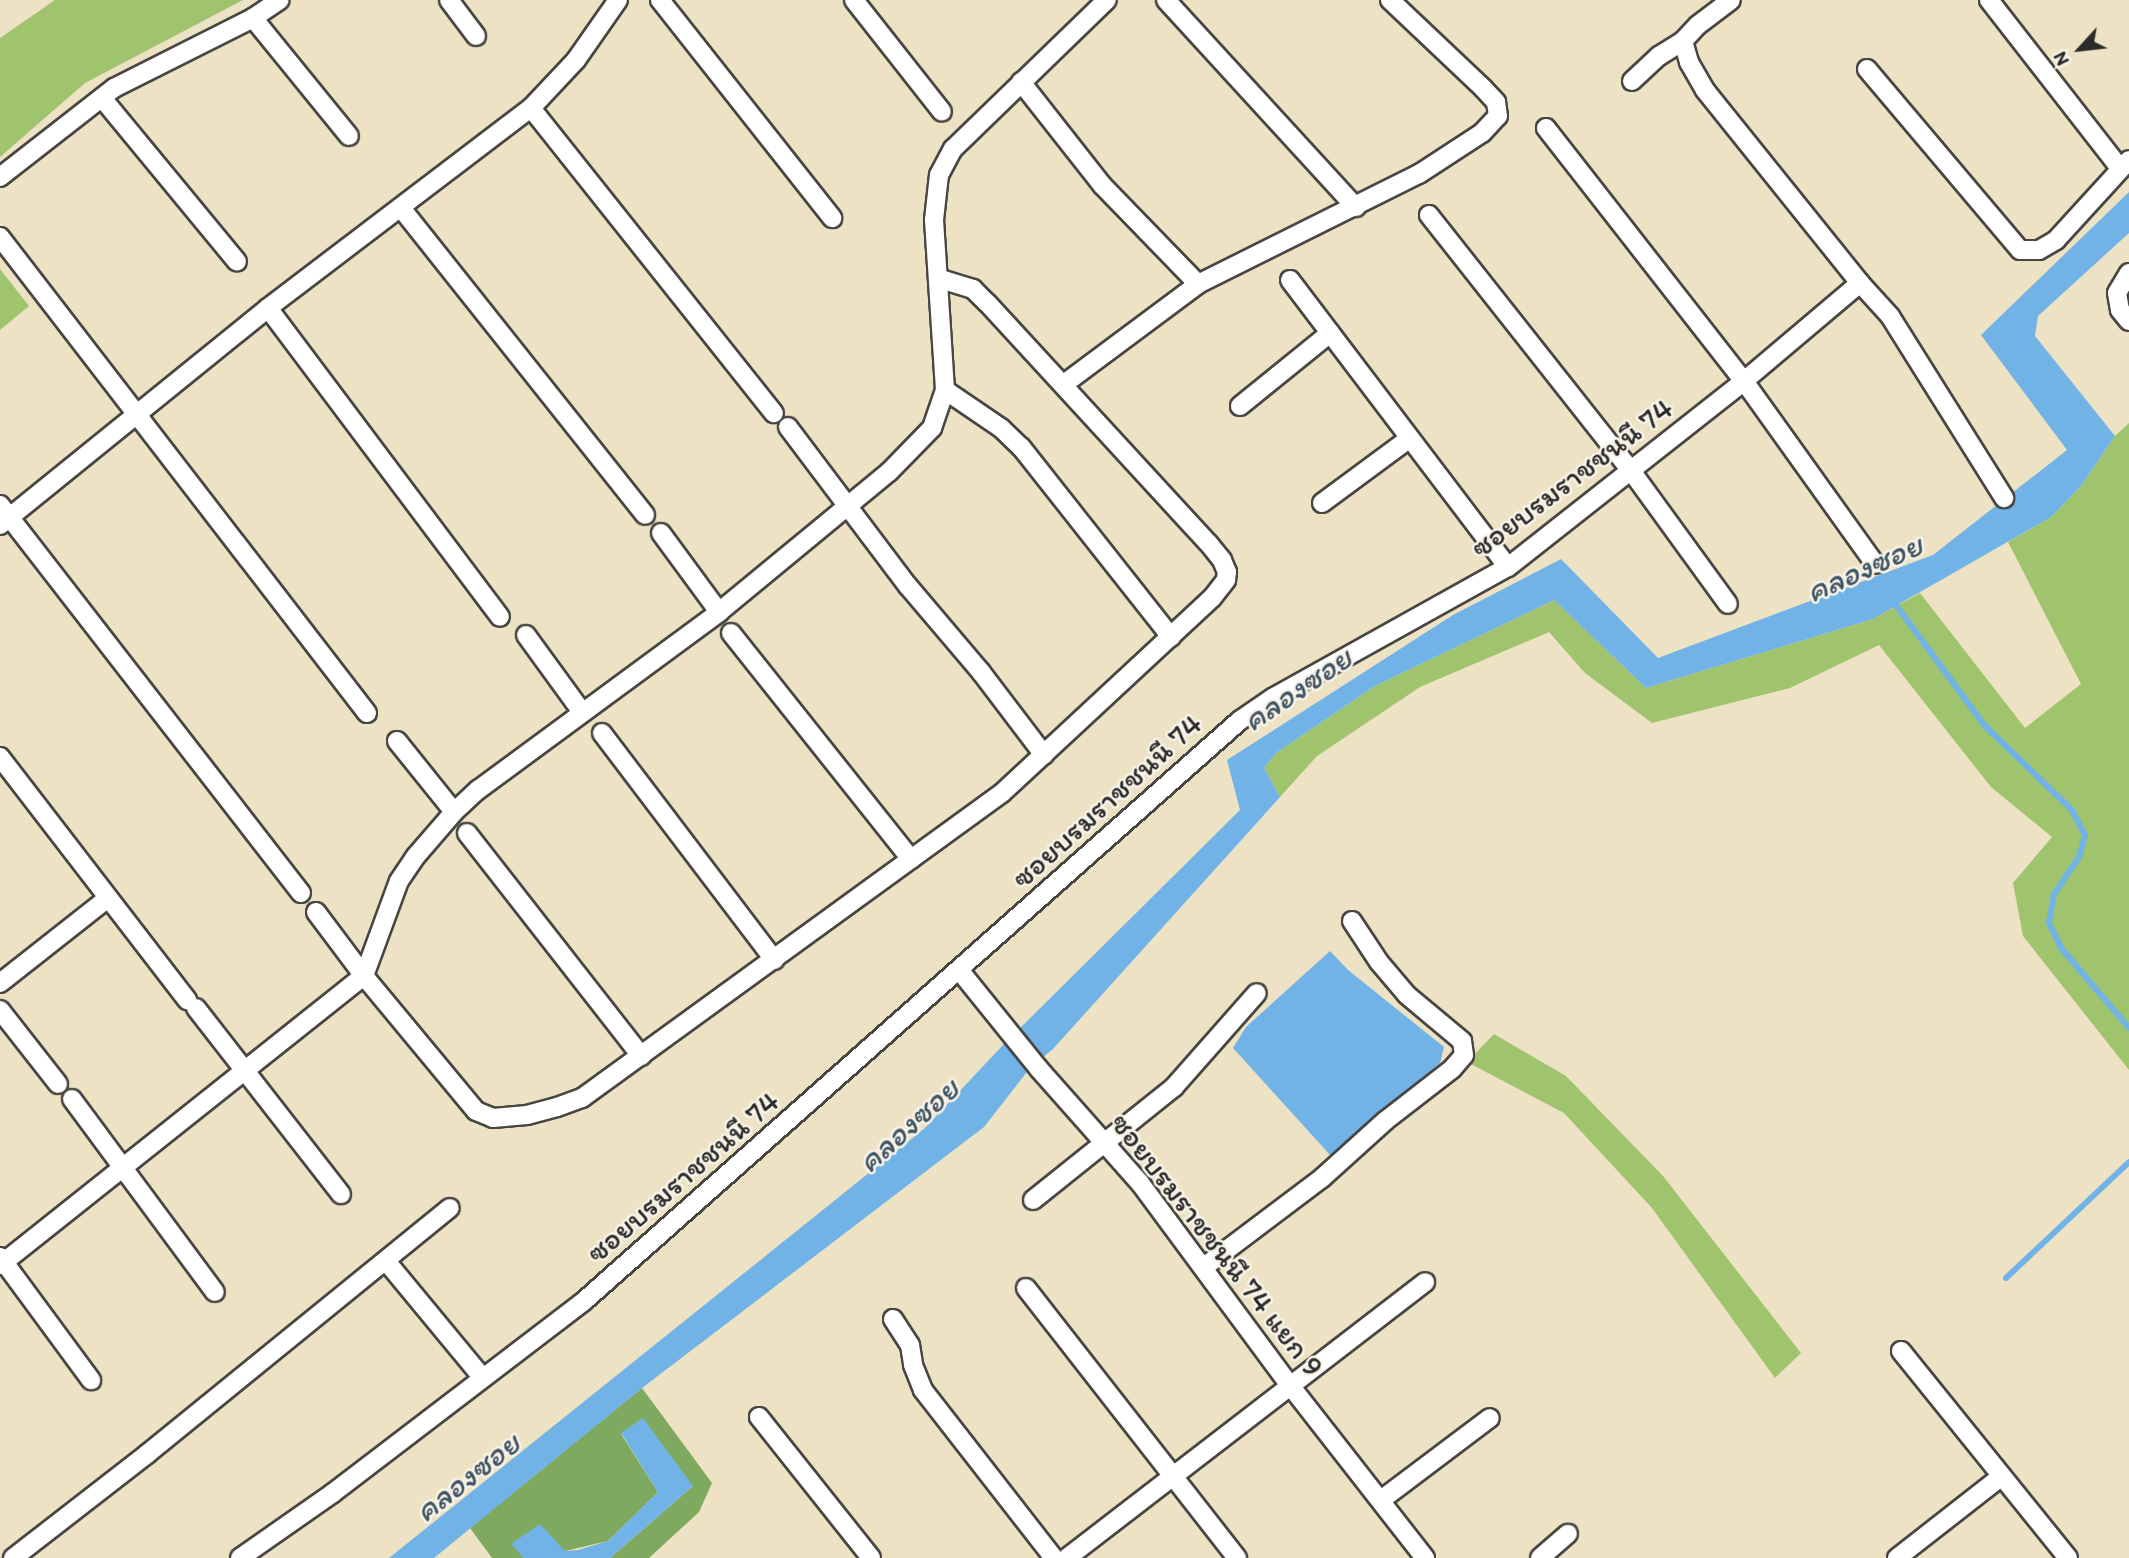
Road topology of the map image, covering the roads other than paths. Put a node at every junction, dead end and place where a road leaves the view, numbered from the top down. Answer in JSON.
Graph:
{"nodes":[{"id":1,"x":280,"y":0,"type":"edge"},
{"id":2,"x":449,"y":0,"type":"edge"},
{"id":3,"x":618,"y":0,"type":"edge"},
{"id":4,"x":660,"y":0,"type":"edge"},
{"id":5,"x":854,"y":0,"type":"edge"},
{"id":6,"x":1107,"y":0,"type":"edge"},
{"id":7,"x":1166,"y":0,"type":"edge"},
{"id":8,"x":1390,"y":0,"type":"edge"},
{"id":9,"x":1731,"y":0,"type":"edge"},
{"id":10,"x":1989,"y":0,"type":"edge"},
{"id":11,"x":253,"y":18,"type":"junction"},
{"id":12,"x":476,"y":36,"type":"dead end"},
{"id":13,"x":1684,"y":41,"type":"junction"},
{"id":14,"x":1867,"y":69,"type":"dead end"},
{"id":15,"x":1632,"y":81,"type":"dead end"},
{"id":16,"x":1021,"y":82,"type":"junction"},
{"id":17,"x":102,"y":98,"type":"junction"},
{"id":18,"x":531,"y":108,"type":"junction"},
{"id":19,"x":942,"y":112,"type":"dead end"},
{"id":20,"x":1546,"y":128,"type":"dead end"},
{"id":21,"x":349,"y":136,"type":"dead end"},
{"id":22,"x":2125,"y":164,"type":"edge"},
{"id":23,"x":0,"y":177,"type":"edge"},
{"id":24,"x":1356,"y":207,"type":"junction"},
{"id":25,"x":401,"y":208,"type":"junction"},
{"id":26,"x":1429,"y":215,"type":"dead end"},
{"id":27,"x":832,"y":218,"type":"dead end"},
{"id":28,"x":0,"y":237,"type":"edge"},
{"id":29,"x":237,"y":262,"type":"dead end"},
{"id":30,"x":2129,"y":272,"type":"edge"},
{"id":31,"x":940,"y":279,"type":"junction"},
{"id":32,"x":1290,"y":280,"type":"dead end"},
{"id":33,"x":1860,"y":283,"type":"junction"},
{"id":34,"x":1198,"y":284,"type":"junction"},
{"id":35,"x":268,"y":308,"type":"junction"},
{"id":36,"x":2129,"y":321,"type":"edge"},
{"id":37,"x":1330,"y":333,"type":"junction"},
{"id":38,"x":1744,"y":381,"type":"junction"},
{"id":39,"x":1064,"y":384,"type":"junction"},
{"id":40,"x":945,"y":390,"type":"junction"},
{"id":41,"x":1240,"y":406,"type":"dead end"},
{"id":42,"x":774,"y":413,"type":"dead end"},
{"id":43,"x":138,"y":414,"type":"junction"},
{"id":44,"x":788,"y":427,"type":"dead end"},
{"id":45,"x":1410,"y":438,"type":"junction"},
{"id":46,"x":1632,"y":472,"type":"junction"},
{"id":47,"x":2004,"y":498,"type":"dead end"},
{"id":48,"x":1322,"y":503,"type":"dead end"},
{"id":49,"x":847,"y":504,"type":"junction"},
{"id":50,"x":645,"y":515,"type":"dead end"},
{"id":51,"x":3,"y":516,"type":"edge"},
{"id":52,"x":661,"y":534,"type":"dead end"},
{"id":53,"x":1875,"y":565,"type":"dead end"},
{"id":54,"x":1508,"y":567,"type":"junction"},
{"id":55,"x":1728,"y":604,"type":"dead end"},
{"id":56,"x":719,"y":612,"type":"junction"},
{"id":57,"x":500,"y":617,"type":"dead end"},
{"id":58,"x":731,"y":633,"type":"dead end"},
{"id":59,"x":526,"y":635,"type":"dead end"},
{"id":60,"x":1171,"y":637,"type":"junction"},
{"id":61,"x":582,"y":712,"type":"junction"},
{"id":62,"x":368,"y":713,"type":"dead end"},
{"id":63,"x":602,"y":733,"type":"dead end"},
{"id":64,"x":397,"y":741,"type":"dead end"},
{"id":65,"x":1044,"y":755,"type":"junction"},
{"id":66,"x":0,"y":757,"type":"edge"},
{"id":67,"x":454,"y":812,"type":"junction"},
{"id":68,"x":467,"y":833,"type":"dead end"},
{"id":69,"x":911,"y":859,"type":"junction"},
{"id":70,"x":301,"y":893,"type":"dead end"},
{"id":71,"x":108,"y":898,"type":"junction"},
{"id":72,"x":316,"y":912,"type":"dead end"},
{"id":73,"x":1352,"y":921,"type":"dead end"},
{"id":74,"x":774,"y":960,"type":"junction"},
{"id":75,"x":960,"y":971,"type":"junction"},
{"id":76,"x":364,"y":976,"type":"junction"},
{"id":77,"x":0,"y":983,"type":"edge"},
{"id":78,"x":1257,"y":993,"type":"dead end"},
{"id":79,"x":0,"y":1010,"type":"edge"},
{"id":80,"x":641,"y":1056,"type":"junction"},
{"id":81,"x":247,"y":1070,"type":"junction"},
{"id":82,"x":58,"y":1084,"type":"dead end"},
{"id":83,"x":72,"y":1099,"type":"dead end"},
{"id":84,"x":1105,"y":1144,"type":"junction"},
{"id":85,"x":123,"y":1170,"type":"junction"},
{"id":86,"x":341,"y":1194,"type":"dead end"},
{"id":87,"x":1033,"y":1200,"type":"dead end"},
{"id":88,"x":450,"y":1209,"type":"dead end"},
{"id":89,"x":1,"y":1261,"type":"edge"},
{"id":90,"x":386,"y":1261,"type":"junction"},
{"id":91,"x":1204,"y":1268,"type":"junction"},
{"id":92,"x":1425,"y":1282,"type":"dead end"},
{"id":93,"x":1026,"y":1288,"type":"dead end"},
{"id":94,"x":215,"y":1292,"type":"dead end"},
{"id":95,"x":894,"y":1319,"type":"dead end"},
{"id":96,"x":1900,"y":1351,"type":"dead end"},
{"id":97,"x":482,"y":1377,"type":"junction"},
{"id":98,"x":91,"y":1380,"type":"dead end"},
{"id":99,"x":1289,"y":1384,"type":"junction"},
{"id":100,"x":760,"y":1417,"type":"dead end"},
{"id":101,"x":1490,"y":1418,"type":"dead end"},
{"id":102,"x":1173,"y":1475,"type":"junction"},
{"id":103,"x":2002,"y":1476,"type":"junction"},
{"id":104,"x":1381,"y":1500,"type":"junction"},
{"id":105,"x":1568,"y":1534,"type":"dead end"},
{"id":106,"x":13,"y":1558,"type":"edge"},
{"id":107,"x":240,"y":1558,"type":"edge"},
{"id":108,"x":871,"y":1558,"type":"edge"},
{"id":109,"x":1054,"y":1558,"type":"edge"},
{"id":110,"x":1067,"y":1558,"type":"edge"},
{"id":111,"x":1237,"y":1558,"type":"edge"},
{"id":112,"x":1425,"y":1558,"type":"edge"},
{"id":113,"x":1540,"y":1558,"type":"edge"},
{"id":114,"x":1897,"y":1558,"type":"edge"},
{"id":115,"x":2068,"y":1558,"type":"edge"}],
"edges":[{"from":1,"to":11,"type":"street"},
{"from":2,"to":12,"type":"street"},
{"from":3,"to":18,"type":"street"},
{"from":4,"to":27,"type":"street"},
{"from":5,"to":19,"type":"street"},
{"from":6,"to":16,"type":"street"},
{"from":7,"to":24,"type":"street"},
{"from":8,"to":24,"type":"street"},
{"from":9,"to":13,"type":"street"},
{"from":10,"to":22,"type":"street"},
{"from":11,"to":17,"type":"street"},
{"from":11,"to":21,"type":"street"},
{"from":13,"to":15,"type":"street"},
{"from":13,"to":33,"type":"street"},
{"from":14,"to":22,"type":"street"},
{"from":16,"to":31,"type":"street"},
{"from":16,"to":34,"type":"street"},
{"from":17,"to":23,"type":"street"},
{"from":17,"to":29,"type":"street"},
{"from":18,"to":25,"type":"street"},
{"from":18,"to":42,"type":"street"},
{"from":20,"to":38,"type":"street"},
{"from":24,"to":34,"type":"street"},
{"from":25,"to":35,"type":"street"},
{"from":25,"to":50,"type":"street"},
{"from":26,"to":46,"type":"street"},
{"from":28,"to":43,"type":"street"},
{"from":30,"to":36,"type":"street"},
{"from":31,"to":39,"type":"street"},
{"from":31,"to":40,"type":"street"},
{"from":32,"to":37,"type":"street"},
{"from":33,"to":38,"type":"street","name":"ซอยบรมราชชนนี 74"},
{"from":33,"to":47,"type":"street"},
{"from":34,"to":39,"type":"street"},
{"from":35,"to":43,"type":"street"},
{"from":35,"to":57,"type":"street"},
{"from":37,"to":41,"type":"street"},
{"from":37,"to":45,"type":"street"},
{"from":38,"to":46,"type":"street","name":"ซอยบรมราชชนนี 74"},
{"from":38,"to":53,"type":"street"},
{"from":39,"to":60,"type":"street"},
{"from":40,"to":49,"type":"street"},
{"from":40,"to":60,"type":"street"},
{"from":43,"to":51,"type":"street"},
{"from":43,"to":62,"type":"street"},
{"from":44,"to":49,"type":"street"},
{"from":45,"to":48,"type":"street"},
{"from":45,"to":54,"type":"street"},
{"from":46,"to":54,"type":"street","name":"ซอยบรมราชชนนี 74"},
{"from":46,"to":55,"type":"street"},
{"from":49,"to":56,"type":"street"},
{"from":49,"to":65,"type":"street"},
{"from":51,"to":70,"type":"street"},
{"from":52,"to":56,"type":"street"},
{"from":54,"to":75,"type":"street","name":"ซอยบรมราชชนนี 74"},
{"from":56,"to":61,"type":"street"},
{"from":58,"to":69,"type":"street"},
{"from":59,"to":61,"type":"street"},
{"from":60,"to":65,"type":"street"},
{"from":61,"to":67,"type":"street"},
{"from":63,"to":74,"type":"street"},
{"from":64,"to":67,"type":"street"},
{"from":65,"to":69,"type":"street"},
{"from":66,"to":71,"type":"street"},
{"from":67,"to":76,"type":"street"},
{"from":68,"to":80,"type":"street"},
{"from":69,"to":74,"type":"street"},
{"from":71,"to":77,"type":"street"},
{"from":71,"to":81,"type":"street"},
{"from":72,"to":76,"type":"street"},
{"from":73,"to":91,"type":"street"},
{"from":74,"to":80,"type":"street"},
{"from":75,"to":84,"type":"street","name":"ซอยบรมราชชนนี 74 แยก 9"},
{"from":75,"to":97,"type":"street","name":"ซอยบรมราชชนนี 74"},
{"from":76,"to":80,"type":"street"},
{"from":76,"to":81,"type":"street"},
{"from":78,"to":84,"type":"street"},
{"from":79,"to":82,"type":"street"},
{"from":81,"to":85,"type":"street"},
{"from":81,"to":86,"type":"street"},
{"from":83,"to":85,"type":"street"},
{"from":84,"to":87,"type":"street"},
{"from":84,"to":91,"type":"street","name":"ซอยบรมราชชนนี 74 แยก 9"},
{"from":85,"to":89,"type":"street"},
{"from":85,"to":94,"type":"street"},
{"from":88,"to":90,"type":"street"},
{"from":89,"to":98,"type":"street"},
{"from":90,"to":97,"type":"street"},
{"from":90,"to":106,"type":"street"},
{"from":91,"to":99,"type":"street","name":"ซอยบรมราชชนนี 74 แยก 9"},
{"from":92,"to":99,"type":"street"},
{"from":93,"to":102,"type":"street"},
{"from":95,"to":109,"type":"street"},
{"from":96,"to":103,"type":"street"},
{"from":97,"to":107,"type":"street","name":"ซอยบรมราชชนนี 74"},
{"from":99,"to":102,"type":"street"},
{"from":99,"to":104,"type":"street","name":"ซอยบรมราชชนนี 74 แยก 9"},
{"from":100,"to":108,"type":"street"},
{"from":101,"to":104,"type":"street"},
{"from":102,"to":110,"type":"street"},
{"from":102,"to":111,"type":"street"},
{"from":103,"to":114,"type":"street"},
{"from":103,"to":115,"type":"street"},
{"from":104,"to":112,"type":"street","name":"ซอยบรมราชชนนี 74 แยก 9"},
{"from":105,"to":113,"type":"street"}]}
